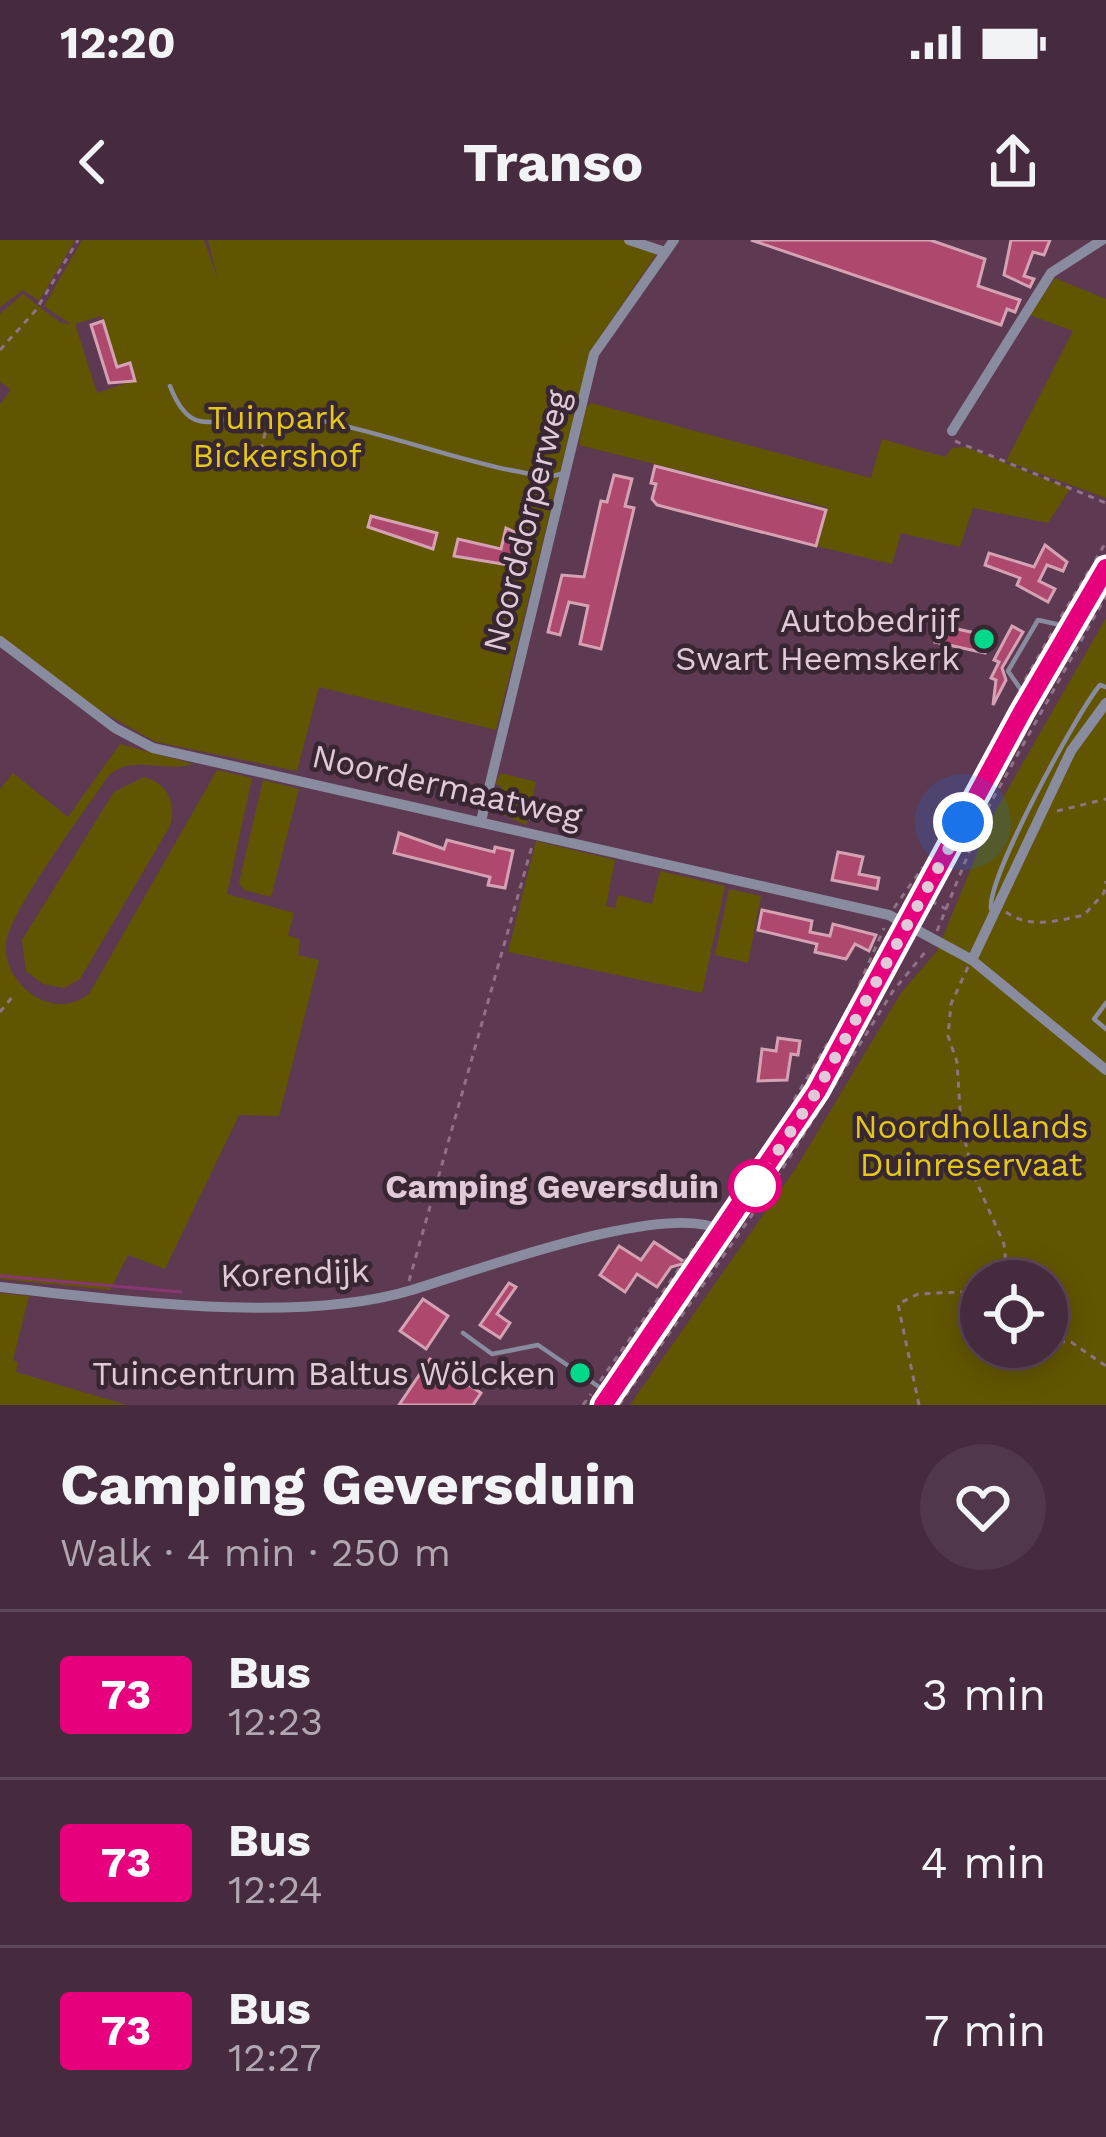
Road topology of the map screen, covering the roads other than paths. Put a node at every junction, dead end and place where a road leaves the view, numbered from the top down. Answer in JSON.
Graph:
{"nodes":[{"id":1,"x":629,"y":240,"type":"edge"},
{"id":2,"x":674,"y":240,"type":"edge"},
{"id":3,"x":1102,"y":240,"type":"edge"},
{"id":4,"x":665,"y":252,"type":"junction"},
{"id":5,"x":170,"y":386,"type":"dead end"},
{"id":6,"x":952,"y":430,"type":"road end"},
{"id":7,"x":566,"y":472,"type":"junction"},
{"id":8,"x":1106,"y":568,"type":"edge"},
{"id":9,"x":1069,"y":629,"type":"junction"},
{"id":10,"x":0,"y":641,"type":"edge"},
{"id":11,"x":1106,"y":676,"type":"edge"},
{"id":12,"x":1103,"y":686,"type":"edge"},
{"id":13,"x":1029,"y":699,"type":"junction"},
{"id":14,"x":1106,"y":703,"type":"edge"},
{"id":15,"x":481,"y":821,"type":"junction"},
{"id":16,"x":1000,"y":908,"type":"junction"},
{"id":17,"x":909,"y":925,"type":"junction"},
{"id":18,"x":972,"y":960,"type":"junction"},
{"id":19,"x":1106,"y":1004,"type":"edge"},
{"id":20,"x":1106,"y":1029,"type":"edge"},
{"id":21,"x":1106,"y":1070,"type":"edge"},
{"id":22,"x":717,"y":1228,"type":"junction"},
{"id":23,"x":0,"y":1287,"type":"edge"},
{"id":24,"x":463,"y":1334,"type":"dead end"},
{"id":25,"x":607,"y":1397,"type":"edge"}],
"edges":[{"from":1,"to":4,"type":"street"},
{"from":2,"to":4,"type":"street","name":"Noorddorperweg"},
{"from":3,"to":6,"type":"street"},
{"from":4,"to":7,"type":"street","name":"Noorddorperweg"},
{"from":5,"to":7,"type":"lane"},
{"from":7,"to":15,"type":"street","name":"Noorddorperweg"},
{"from":8,"to":9,"type":"main road"},
{"from":9,"to":13,"type":"main road"},
{"from":9,"to":13,"type":"lane"},
{"from":10,"to":15,"type":"street","name":"Noordermaatweg"},
{"from":11,"to":12,"type":"lane"},
{"from":12,"to":16,"type":"lane"},
{"from":13,"to":17,"type":"main road"},
{"from":14,"to":16,"type":"street"},
{"from":15,"to":17,"type":"street","name":"Noordermaatweg"},
{"from":16,"to":18,"type":"street"},
{"from":17,"to":18,"type":"street","name":"Noordermaatweg"},
{"from":17,"to":22,"type":"main road"},
{"from":18,"to":21,"type":"street","name":"Noordermaatweg"},
{"from":19,"to":20,"type":"lane"},
{"from":22,"to":23,"type":"street","name":"Korendijk"},
{"from":22,"to":25,"type":"main road"},
{"from":24,"to":25,"type":"lane"}]}
